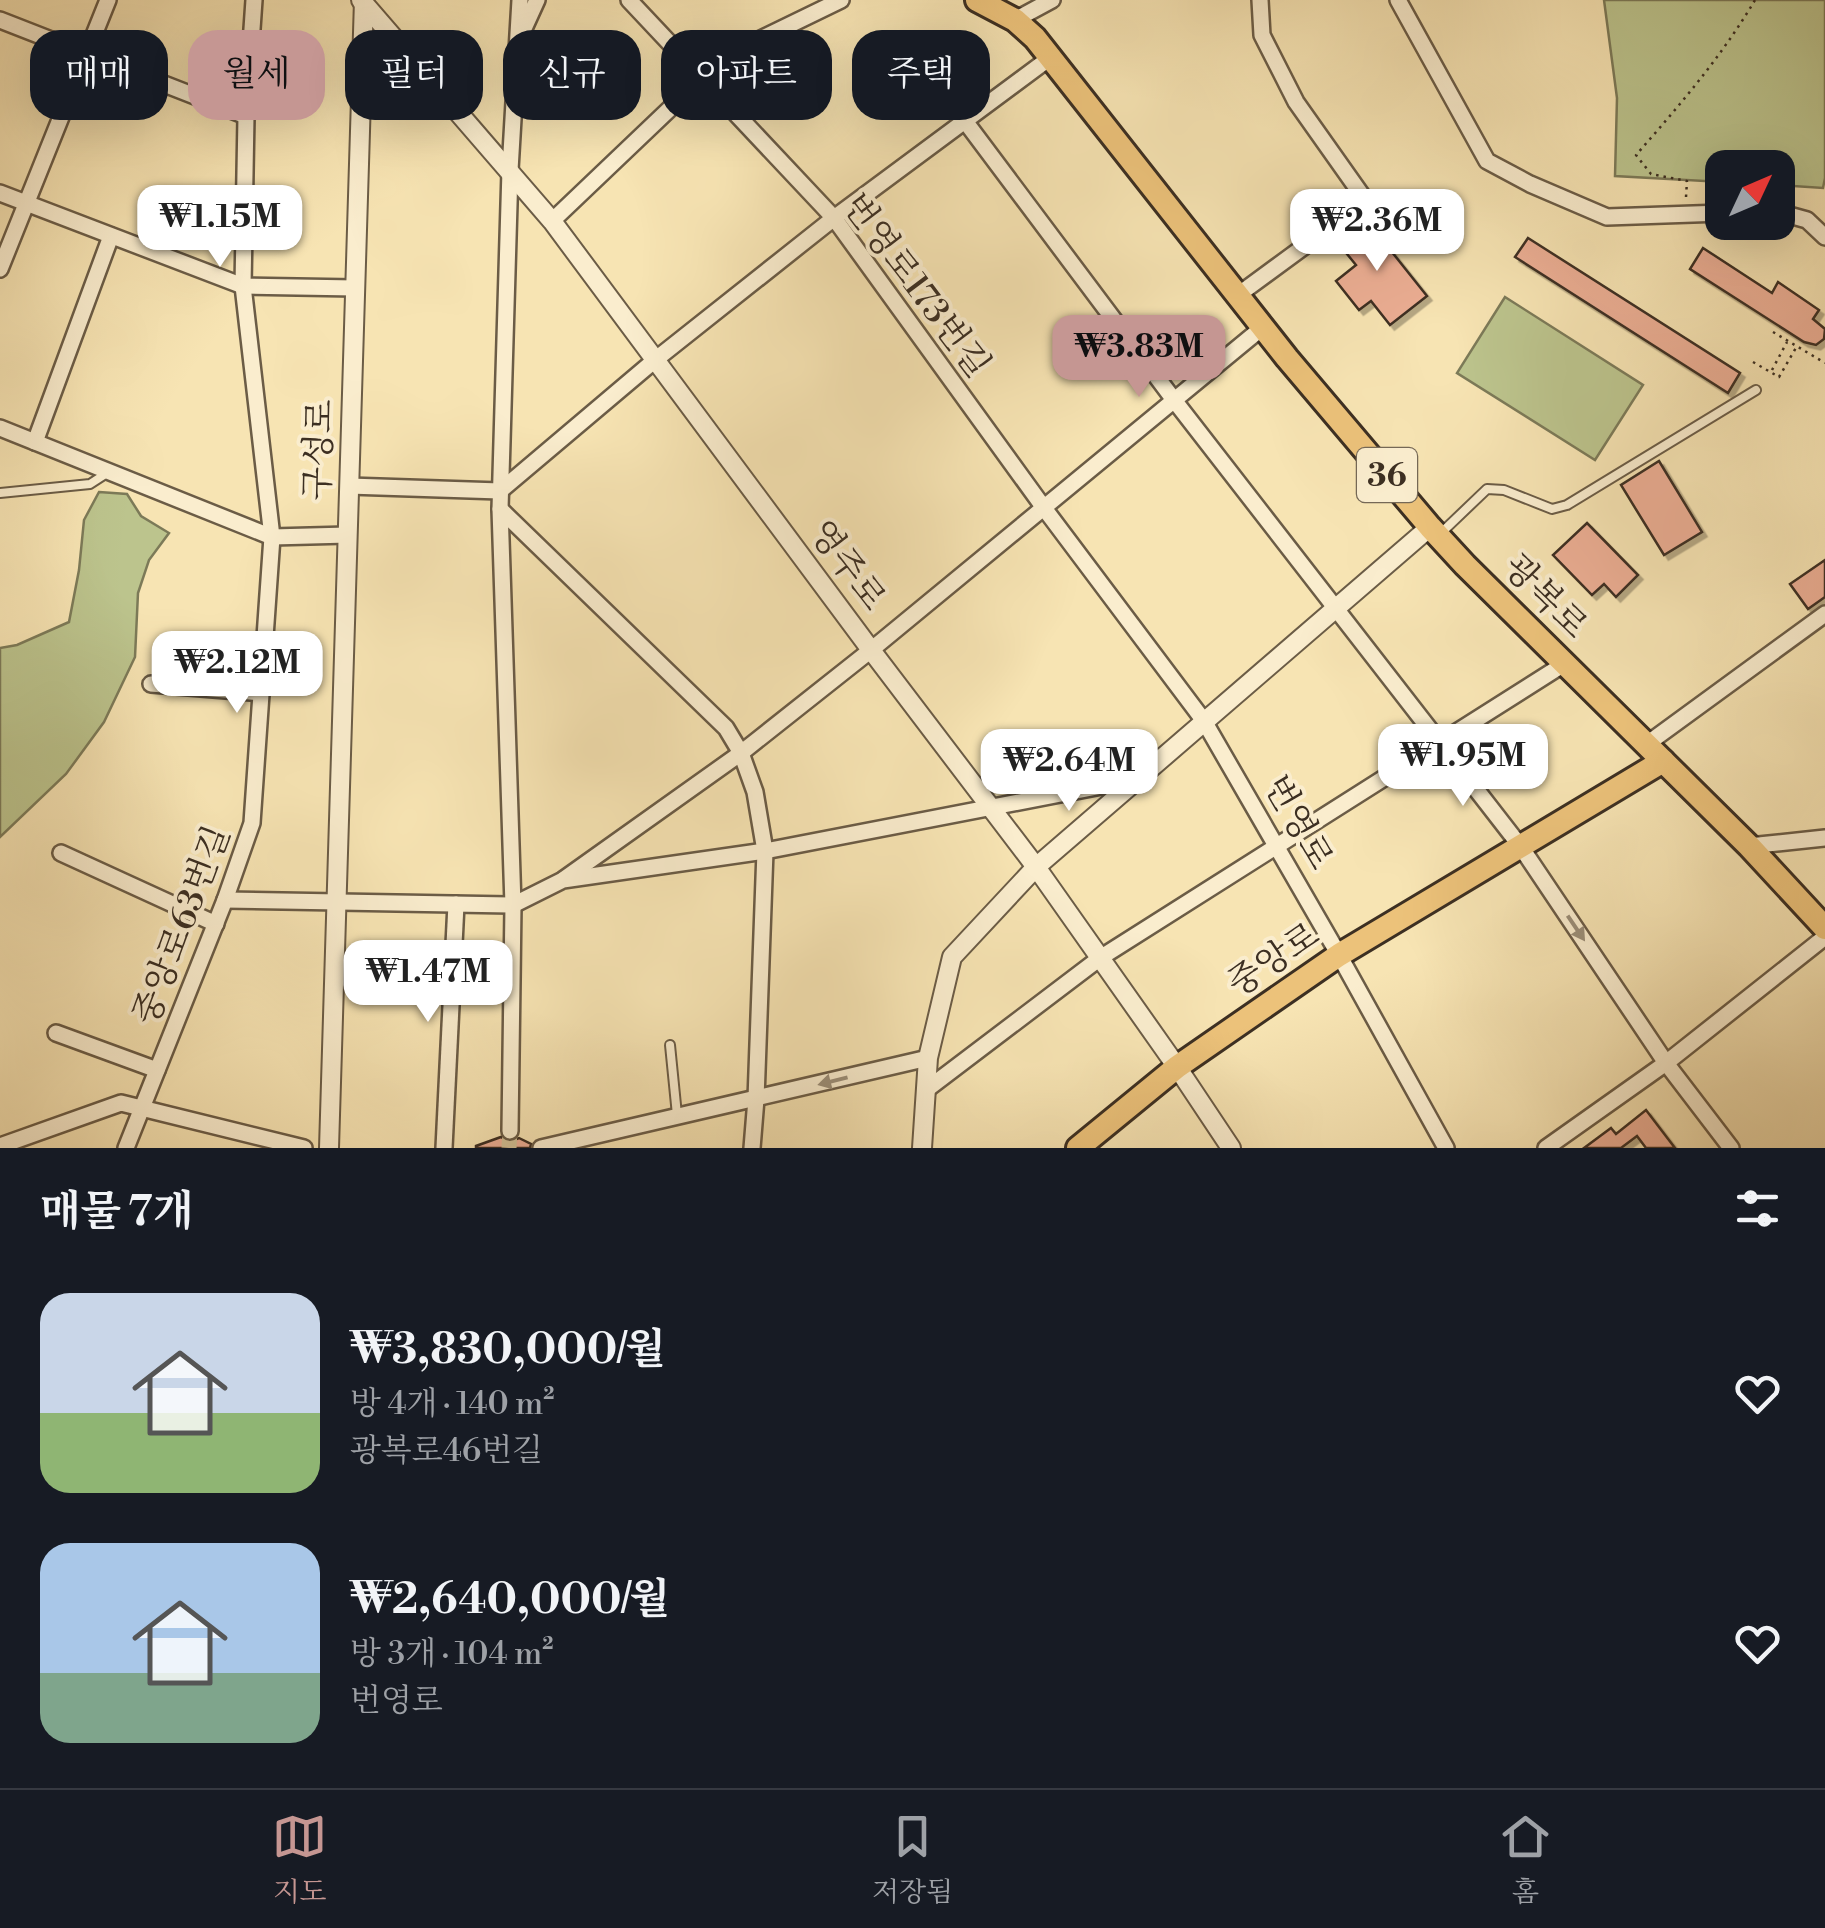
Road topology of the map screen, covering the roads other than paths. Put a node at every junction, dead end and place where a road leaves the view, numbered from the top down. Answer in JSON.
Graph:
{"nodes":[{"id":1,"x":108,"y":0,"type":"edge"},
{"id":2,"x":254,"y":0,"type":"edge"},
{"id":3,"x":363,"y":0,"type":"edge"},
{"id":4,"x":520,"y":0,"type":"edge"},
{"id":5,"x":537,"y":0,"type":"edge"},
{"id":6,"x":629,"y":0,"type":"edge"},
{"id":7,"x":841,"y":0,"type":"edge"},
{"id":8,"x":978,"y":0,"type":"edge"},
{"id":9,"x":1052,"y":0,"type":"edge"},
{"id":10,"x":1260,"y":0,"type":"edge"},
{"id":11,"x":1398,"y":0,"type":"edge"},
{"id":12,"x":0,"y":20,"type":"edge"},
{"id":13,"x":1016,"y":20,"type":"junction"},
{"id":14,"x":96,"y":30,"type":"edge"},
{"id":15,"x":252,"y":30,"type":"edge"},
{"id":16,"x":519,"y":30,"type":"edge"},
{"id":17,"x":523,"y":30,"type":"edge"},
{"id":18,"x":779,"y":30,"type":"edge"},
{"id":19,"x":30,"y":32,"type":"edge"},
{"id":20,"x":661,"y":34,"type":"edge"},
{"id":21,"x":1051,"y":57,"type":"junction"},
{"id":22,"x":661,"y":117,"type":"edge"},
{"id":23,"x":60,"y":120,"type":"edge"},
{"id":24,"x":246,"y":120,"type":"edge"},
{"id":25,"x":513,"y":120,"type":"edge"},
{"id":26,"x":742,"y":120,"type":"edge"},
{"id":27,"x":964,"y":121,"type":"junction"},
{"id":28,"x":510,"y":170,"type":"junction"},
{"id":29,"x":0,"y":192,"type":"edge"},
{"id":30,"x":26,"y":203,"type":"junction"},
{"id":31,"x":1705,"y":213,"type":"edge"},
{"id":32,"x":1795,"y":217,"type":"edge"},
{"id":33,"x":834,"y":218,"type":"junction"},
{"id":34,"x":552,"y":220,"type":"junction"},
{"id":35,"x":112,"y":236,"type":"junction"},
{"id":36,"x":1825,"y":237,"type":"edge"},
{"id":37,"x":0,"y":269,"type":"edge"},
{"id":38,"x":243,"y":286,"type":"junction"},
{"id":39,"x":355,"y":288,"type":"junction"},
{"id":40,"x":1238,"y":294,"type":"junction"},
{"id":41,"x":1264,"y":327,"type":"junction"},
{"id":42,"x":655,"y":360,"type":"junction"},
{"id":43,"x":1756,"y":390,"type":"dead end"},
{"id":44,"x":1174,"y":400,"type":"junction"},
{"id":45,"x":0,"y":428,"type":"edge"},
{"id":46,"x":35,"y":442,"type":"junction"},
{"id":47,"x":108,"y":472,"type":"junction"},
{"id":48,"x":349,"y":486,"type":"junction"},
{"id":49,"x":500,"y":492,"type":"junction"},
{"id":50,"x":0,"y":493,"type":"edge"},
{"id":51,"x":1044,"y":508,"type":"junction"},
{"id":52,"x":500,"y":509,"type":"junction"},
{"id":53,"x":1434,"y":531,"type":"junction"},
{"id":54,"x":348,"y":535,"type":"junction"},
{"id":55,"x":272,"y":537,"type":"junction"},
{"id":56,"x":1334,"y":609,"type":"junction"},
{"id":57,"x":1825,"y":614,"type":"edge"},
{"id":58,"x":870,"y":650,"type":"junction"},
{"id":59,"x":1564,"y":664,"type":"junction"},
{"id":60,"x":151,"y":684,"type":"dead end"},
{"id":61,"x":261,"y":693,"type":"junction"},
{"id":62,"x":1204,"y":722,"type":"junction"},
{"id":63,"x":1440,"y":742,"type":"junction"},
{"id":64,"x":1647,"y":744,"type":"junction"},
{"id":65,"x":740,"y":754,"type":"junction"},
{"id":66,"x":1663,"y":762,"type":"junction"},
{"id":67,"x":1138,"y":778,"type":"junction"},
{"id":68,"x":991,"y":806,"type":"junction"},
{"id":69,"x":1825,"y":838,"type":"edge"},
{"id":70,"x":1749,"y":846,"type":"junction"},
{"id":71,"x":1275,"y":847,"type":"junction"},
{"id":72,"x":1521,"y":847,"type":"junction"},
{"id":73,"x":765,"y":850,"type":"junction"},
{"id":74,"x":61,"y":853,"type":"dead end"},
{"id":75,"x":1036,"y":867,"type":"junction"},
{"id":76,"x":563,"y":880,"type":"junction"},
{"id":77,"x":225,"y":900,"type":"junction"},
{"id":78,"x":336,"y":902,"type":"junction"},
{"id":79,"x":456,"y":904,"type":"junction"},
{"id":80,"x":513,"y":905,"type":"junction"},
{"id":81,"x":216,"y":924,"type":"junction"},
{"id":82,"x":1825,"y":928,"type":"edge"},
{"id":83,"x":1825,"y":937,"type":"edge"},
{"id":84,"x":1339,"y":955,"type":"junction"},
{"id":85,"x":1100,"y":958,"type":"junction"},
{"id":86,"x":56,"y":1034,"type":"dead end"},
{"id":87,"x":670,"y":1046,"type":"dead end"},
{"id":88,"x":928,"y":1058,"type":"junction"},
{"id":89,"x":1666,"y":1063,"type":"junction"},
{"id":90,"x":1178,"y":1067,"type":"junction"},
{"id":91,"x":158,"y":1070,"type":"junction"},
{"id":92,"x":926,"y":1090,"type":"junction"},
{"id":93,"x":756,"y":1099,"type":"junction"},
{"id":94,"x":142,"y":1108,"type":"junction"},
{"id":95,"x":676,"y":1116,"type":"junction"},
{"id":96,"x":510,"y":1131,"type":"tunnel mouth"},
{"id":97,"x":0,"y":1146,"type":"edge"},
{"id":98,"x":126,"y":1148,"type":"edge"},
{"id":99,"x":304,"y":1148,"type":"edge"},
{"id":100,"x":329,"y":1148,"type":"edge"},
{"id":101,"x":444,"y":1148,"type":"edge"},
{"id":102,"x":542,"y":1148,"type":"edge"},
{"id":103,"x":752,"y":1148,"type":"edge"},
{"id":104,"x":922,"y":1148,"type":"edge"},
{"id":105,"x":1078,"y":1148,"type":"edge"},
{"id":106,"x":1231,"y":1148,"type":"edge"},
{"id":107,"x":1446,"y":1148,"type":"edge"},
{"id":108,"x":1546,"y":1148,"type":"edge"},
{"id":109,"x":1731,"y":1148,"type":"edge"}],
"edges":[{"from":1,"to":14,"type":"street"},
{"from":2,"to":15,"type":"street","name":"중앙로63번길"},
{"from":3,"to":28,"type":"street","name":"영주로"},
{"from":3,"to":39,"type":"street","name":"구성로"},
{"from":4,"to":16,"type":"street"},
{"from":5,"to":17,"type":"street"},
{"from":6,"to":20,"type":"street","name":"번영로173번길"},
{"from":7,"to":18,"type":"street"},
{"from":8,"to":13,"type":"main road","name":"광복로","number":"36"},
{"from":9,"to":13,"type":"street"},
{"from":10,"to":40,"type":"street"},
{"from":11,"to":31,"type":"street"},
{"from":12,"to":19,"type":"street"},
{"from":13,"to":21,"type":"main road","name":"광복로","number":"36"},
{"from":21,"to":27,"type":"street"},
{"from":21,"to":40,"type":"main road","name":"광복로","number":"36"},
{"from":22,"to":34,"type":"street"},
{"from":23,"to":30,"type":"street"},
{"from":24,"to":38,"type":"street","name":"중앙로63번길"},
{"from":25,"to":28,"type":"street"},
{"from":26,"to":33,"type":"street","name":"번영로173번길"},
{"from":27,"to":33,"type":"street"},
{"from":27,"to":44,"type":"street"},
{"from":28,"to":34,"type":"street","name":"영주로"},
{"from":28,"to":49,"type":"street"},
{"from":29,"to":30,"type":"street"},
{"from":30,"to":35,"type":"street"},
{"from":30,"to":37,"type":"street"},
{"from":32,"to":36,"type":"street"},
{"from":33,"to":42,"type":"street"},
{"from":33,"to":51,"type":"street","name":"번영로173번길"},
{"from":34,"to":42,"type":"street","name":"영주로"},
{"from":35,"to":38,"type":"street"},
{"from":35,"to":46,"type":"street"},
{"from":38,"to":39,"type":"street"},
{"from":38,"to":55,"type":"street","name":"중앙로63번길"},
{"from":39,"to":48,"type":"street","name":"구성로"},
{"from":40,"to":41,"type":"main road","name":"광복로","number":"36"},
{"from":41,"to":44,"type":"street"},
{"from":41,"to":53,"type":"main road","name":"광복로","number":"36"},
{"from":42,"to":49,"type":"street"},
{"from":42,"to":58,"type":"street","name":"영주로"},
{"from":43,"to":53,"type":"lane"},
{"from":44,"to":51,"type":"street"},
{"from":44,"to":56,"type":"street"},
{"from":45,"to":46,"type":"street"},
{"from":46,"to":47,"type":"street"},
{"from":47,"to":50,"type":"lane"},
{"from":47,"to":55,"type":"street"},
{"from":48,"to":49,"type":"street"},
{"from":48,"to":54,"type":"street","name":"구성로"},
{"from":49,"to":52,"type":"street"},
{"from":51,"to":58,"type":"street"},
{"from":51,"to":62,"type":"street","name":"번영로173번길"},
{"from":52,"to":65,"type":"street"},
{"from":52,"to":80,"type":"street"},
{"from":53,"to":56,"type":"street"},
{"from":53,"to":59,"type":"main road","name":"광복로","number":"36"},
{"from":54,"to":55,"type":"street"},
{"from":54,"to":78,"type":"street","name":"구성로"},
{"from":55,"to":61,"type":"street","name":"중앙로63번길"},
{"from":56,"to":62,"type":"street"},
{"from":56,"to":63,"type":"street"},
{"from":57,"to":64,"type":"street"},
{"from":58,"to":65,"type":"street"},
{"from":58,"to":68,"type":"street","name":"영주로"},
{"from":59,"to":63,"type":"street"},
{"from":59,"to":64,"type":"main road","name":"광복로","number":"36"},
{"from":60,"to":61,"type":"street"},
{"from":61,"to":77,"type":"street","name":"중앙로63번길"},
{"from":62,"to":67,"type":"street"},
{"from":62,"to":71,"type":"street","name":"번영로"},
{"from":63,"to":71,"type":"street"},
{"from":63,"to":72,"type":"street"},
{"from":64,"to":66,"type":"main road","name":"광복로","number":"36"},
{"from":65,"to":73,"type":"street"},
{"from":65,"to":76,"type":"street"},
{"from":66,"to":70,"type":"main road","name":"광복로","number":"36"},
{"from":66,"to":72,"type":"main road","name":"중앙로"},
{"from":67,"to":68,"type":"street"},
{"from":67,"to":75,"type":"street"},
{"from":68,"to":73,"type":"street"},
{"from":68,"to":75,"type":"street","name":"영주로"},
{"from":69,"to":70,"type":"street"},
{"from":70,"to":82,"type":"main road","name":"광복로","number":"36"},
{"from":71,"to":84,"type":"street","name":"번영로"},
{"from":71,"to":85,"type":"street"},
{"from":72,"to":84,"type":"main road","name":"중앙로"},
{"from":72,"to":89,"type":"street","one_way":true},
{"from":73,"to":76,"type":"street"},
{"from":73,"to":93,"type":"street"},
{"from":74,"to":81,"type":"street"},
{"from":75,"to":85,"type":"street","name":"영주로"},
{"from":75,"to":88,"type":"street"},
{"from":76,"to":80,"type":"street"},
{"from":77,"to":78,"type":"street"},
{"from":77,"to":81,"type":"street","name":"중앙로63번길"},
{"from":78,"to":79,"type":"street"},
{"from":78,"to":100,"type":"street","name":"구성로"},
{"from":79,"to":80,"type":"street"},
{"from":79,"to":101,"type":"street"},
{"from":80,"to":96,"type":"street"},
{"from":81,"to":91,"type":"street","name":"중앙로63번길"},
{"from":83,"to":89,"type":"street"},
{"from":84,"to":90,"type":"main road","name":"중앙로"},
{"from":84,"to":107,"type":"street","name":"번영로"},
{"from":85,"to":90,"type":"street","name":"영주로"},
{"from":85,"to":92,"type":"street"},
{"from":86,"to":91,"type":"street"},
{"from":87,"to":95,"type":"lane"},
{"from":88,"to":92,"type":"street"},
{"from":88,"to":93,"type":"street","one_way":true},
{"from":89,"to":108,"type":"street"},
{"from":89,"to":109,"type":"street"},
{"from":90,"to":105,"type":"main road","name":"중앙로"},
{"from":90,"to":106,"type":"street","name":"영주로"},
{"from":91,"to":94,"type":"street","name":"중앙로63번길"},
{"from":92,"to":104,"type":"street"},
{"from":93,"to":95,"type":"street"},
{"from":93,"to":103,"type":"street"},
{"from":94,"to":97,"type":"street"},
{"from":94,"to":98,"type":"street","name":"중앙로63번길"},
{"from":94,"to":99,"type":"street"},
{"from":95,"to":102,"type":"street"}]}
